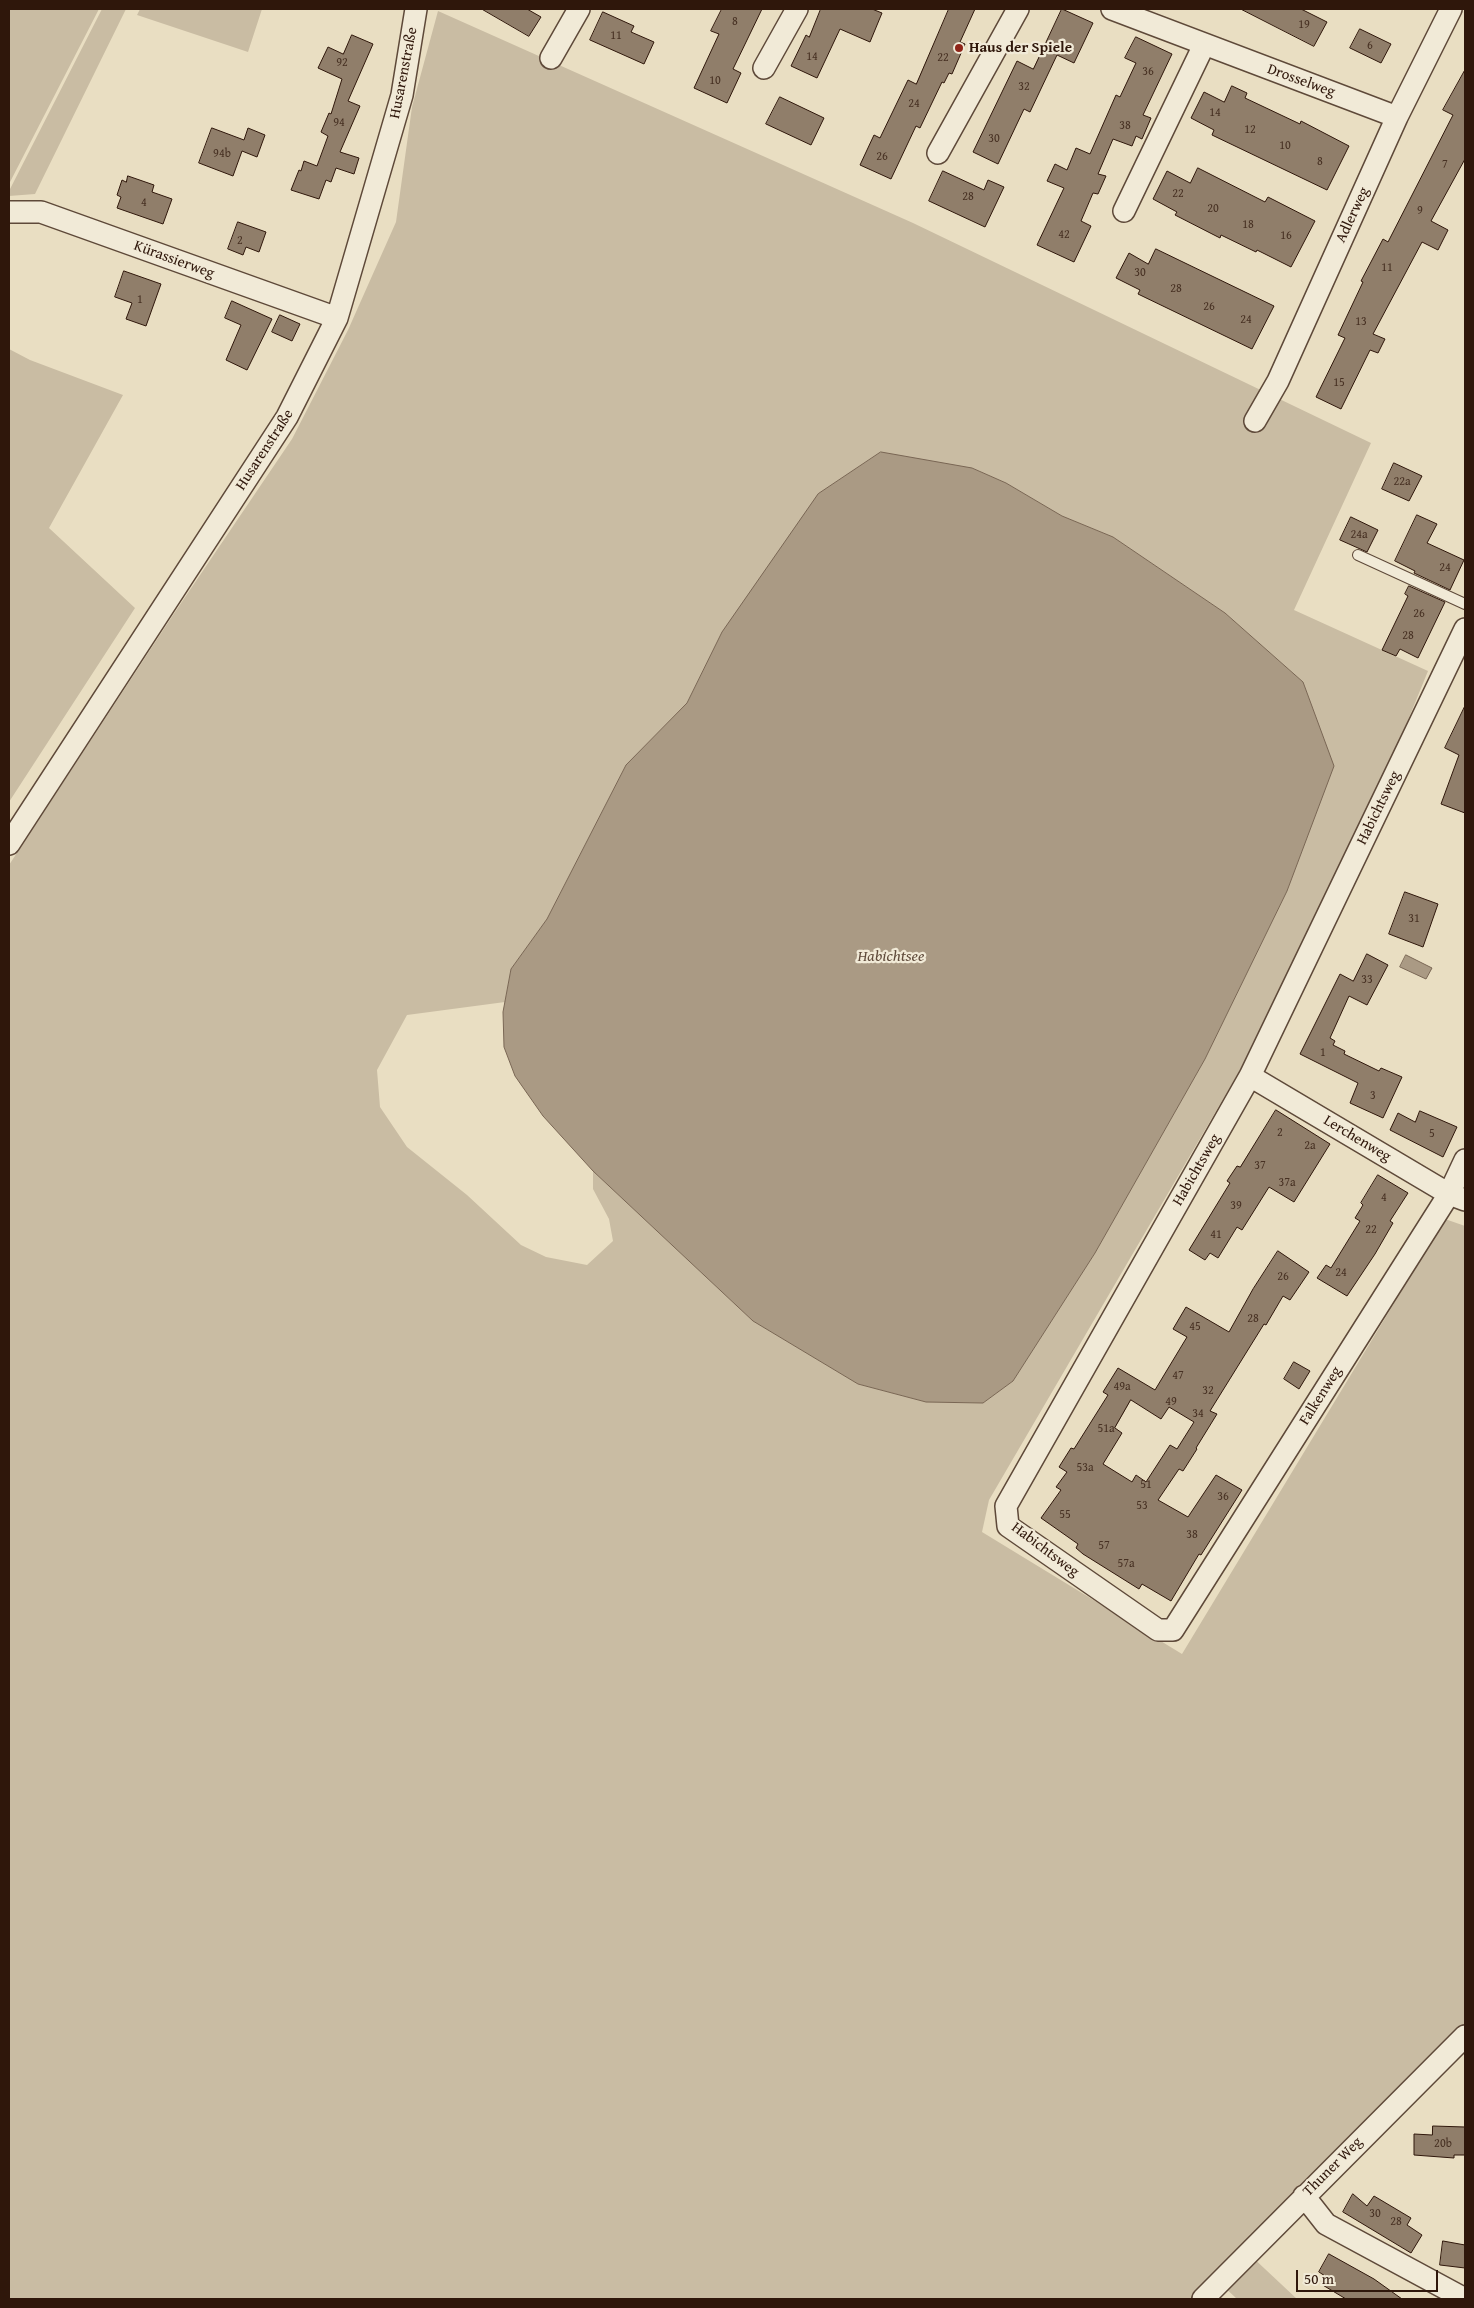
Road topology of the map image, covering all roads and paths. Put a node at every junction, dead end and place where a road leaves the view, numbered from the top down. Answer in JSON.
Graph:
{"nodes":[{"id":1,"x":416,"y":9,"type":"edge"},
{"id":2,"x":579,"y":9,"type":"edge"},
{"id":3,"x":797,"y":9,"type":"edge"},
{"id":4,"x":1018,"y":9,"type":"edge"},
{"id":5,"x":1112,"y":9,"type":"edge"},
{"id":6,"x":1451,"y":9,"type":"edge"},
{"id":7,"x":1204,"y":45,"type":"junction"},
{"id":8,"x":551,"y":58,"type":"dead end"},
{"id":9,"x":764,"y":68,"type":"dead end"},
{"id":10,"x":1398,"y":117,"type":"junction"},
{"id":11,"x":938,"y":153,"type":"dead end"},
{"id":12,"x":1124,"y":211,"type":"dead end"},
{"id":13,"x":9,"y":212,"type":"edge"},
{"id":14,"x":337,"y":318,"type":"junction"},
{"id":15,"x":1255,"y":421,"type":"dead end"},
{"id":16,"x":1358,"y":555,"type":"dead end"},
{"id":17,"x":1465,"y":604,"type":"edge"},
{"id":18,"x":1465,"y":629,"type":"edge"},
{"id":19,"x":9,"y":844,"type":"edge"},
{"id":20,"x":1250,"y":1076,"type":"junction"},
{"id":21,"x":1465,"y":1160,"type":"edge"},
{"id":22,"x":1457,"y":1197,"type":"edge"},
{"id":23,"x":1173,"y":1630,"type":"joint"},
{"id":24,"x":1465,"y":2036,"type":"edge"},
{"id":25,"x":1304,"y":2196,"type":"junction"},
{"id":26,"x":1203,"y":2299,"type":"edge"},
{"id":27,"x":1465,"y":2299,"type":"edge"}],
"edges":[{"from":1,"to":14,"type":"street","name":"Husarenstraße"},
{"from":2,"to":8,"type":"street"},
{"from":3,"to":9,"type":"street"},
{"from":4,"to":11,"type":"street"},
{"from":5,"to":7,"type":"street","name":"Drosselweg"},
{"from":6,"to":10,"type":"street","name":"Adlerweg"},
{"from":7,"to":10,"type":"street","name":"Drosselweg"},
{"from":7,"to":12,"type":"street"},
{"from":10,"to":15,"type":"street","name":"Adlerweg"},
{"from":13,"to":14,"type":"street","name":"Kürassierweg"},
{"from":14,"to":19,"type":"street","name":"Husarenstraße"},
{"from":16,"to":17,"type":"lane"},
{"from":18,"to":20,"type":"street","name":"Habichtsweg"},
{"from":20,"to":22,"type":"street","name":"Lerchenweg"},
{"from":20,"to":23,"type":"street","name":"Habichtsweg"},
{"from":21,"to":22,"type":"street","name":"Falkenweg"},
{"from":22,"to":23,"type":"street","name":"Falkenweg"},
{"from":24,"to":25,"type":"street","name":"Thuner Weg"},
{"from":25,"to":26,"type":"street","name":"Thuner Weg"},
{"from":25,"to":27,"type":"street"}]}
